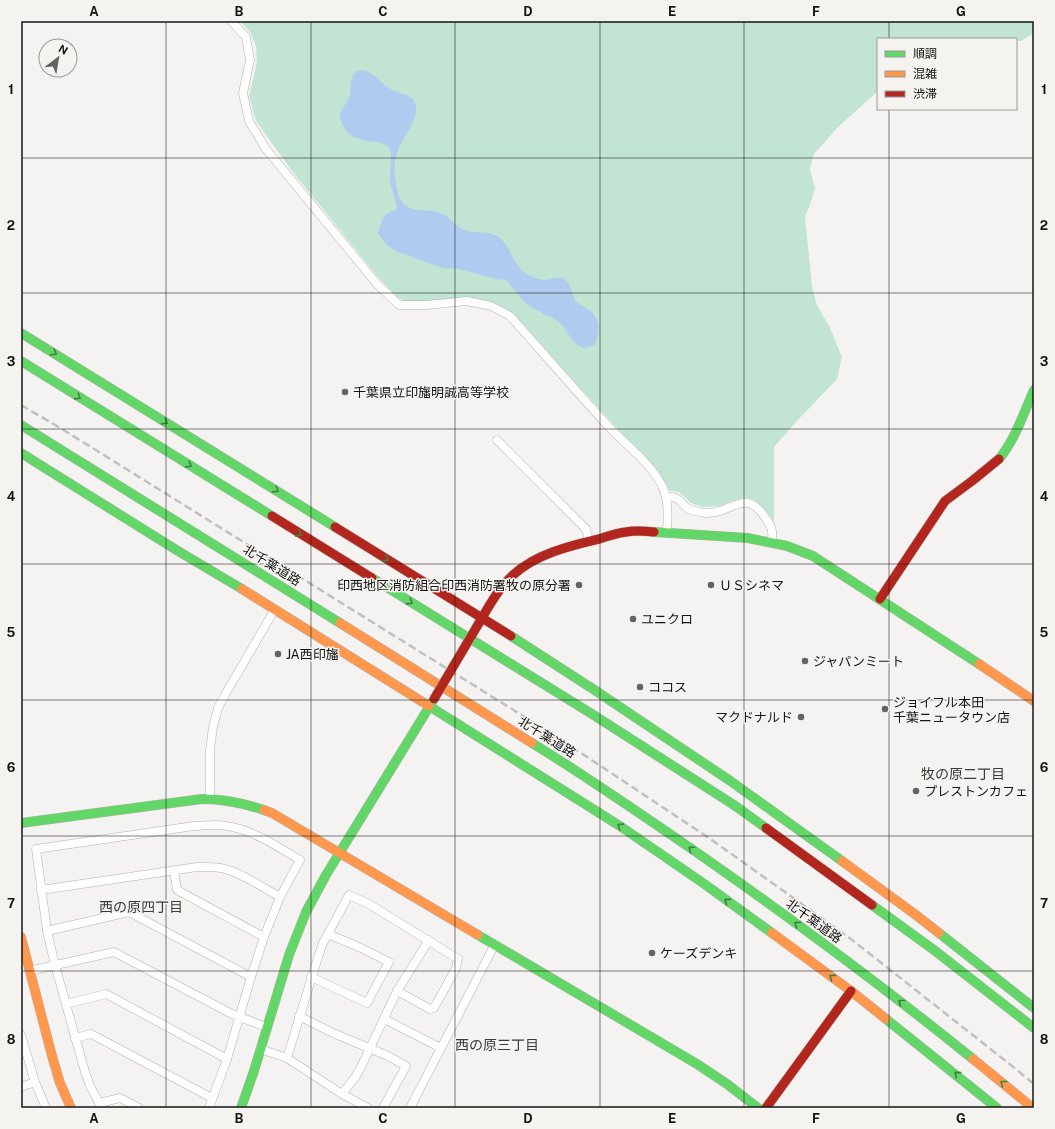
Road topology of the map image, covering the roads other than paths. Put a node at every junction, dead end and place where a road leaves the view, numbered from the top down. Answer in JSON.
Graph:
{"nodes":[{"id":1,"x":231,"y":21,"type":"edge"},
{"id":2,"x":21,"y":333,"type":"edge"},
{"id":3,"x":21,"y":361,"type":"edge"},
{"id":4,"x":1034,"y":390,"type":"edge"},
{"id":5,"x":21,"y":425,"type":"edge"},
{"id":6,"x":496,"y":440,"type":"dead end"},
{"id":7,"x":21,"y":453,"type":"edge"},
{"id":8,"x":666,"y":497,"type":"junction"},
{"id":9,"x":667,"y":532,"type":"junction"},
{"id":10,"x":589,"y":541,"type":"junction"},
{"id":11,"x":772,"y":542,"type":"junction"},
{"id":12,"x":880,"y":599,"type":"junction"},
{"id":13,"x":275,"y":610,"type":"junction"},
{"id":14,"x":480,"y":620,"type":"junction"},
{"id":15,"x":1034,"y":701,"type":"edge"},
{"id":16,"x":432,"y":703,"type":"junction"},
{"id":17,"x":210,"y":799,"type":"junction"},
{"id":18,"x":21,"y":824,"type":"edge"},
{"id":19,"x":339,"y":853,"type":"junction"},
{"id":20,"x":174,"y":871,"type":"junction"},
{"id":21,"x":41,"y":890,"type":"junction"},
{"id":22,"x":280,"y":897,"type":"junction"},
{"id":23,"x":47,"y":931,"type":"junction"},
{"id":24,"x":328,"y":934,"type":"junction"},
{"id":25,"x":21,"y":937,"type":"edge"},
{"id":26,"x":264,"y":937,"type":"junction"},
{"id":27,"x":428,"y":940,"type":"junction"},
{"id":28,"x":495,"y":944,"type":"junction"},
{"id":29,"x":55,"y":965,"type":"junction"},
{"id":30,"x":29,"y":971,"type":"junction"},
{"id":31,"x":251,"y":977,"type":"junction"},
{"id":32,"x":311,"y":977,"type":"junction"},
{"id":33,"x":397,"y":991,"type":"junction"},
{"id":34,"x":851,"y":991,"type":"junction"},
{"id":35,"x":66,"y":1004,"type":"junction"},
{"id":36,"x":1034,"y":1008,"type":"edge"},
{"id":37,"x":299,"y":1016,"type":"junction"},
{"id":38,"x":239,"y":1017,"type":"junction"},
{"id":39,"x":384,"y":1019,"type":"junction"},
{"id":40,"x":266,"y":1027,"type":"junction"},
{"id":41,"x":1034,"y":1028,"type":"edge"},
{"id":42,"x":21,"y":1035,"type":"edge"},
{"id":43,"x":75,"y":1038,"type":"junction"},
{"id":44,"x":441,"y":1048,"type":"junction"},
{"id":45,"x":260,"y":1049,"type":"junction"},
{"id":46,"x":369,"y":1049,"type":"junction"},
{"id":47,"x":287,"y":1058,"type":"junction"},
{"id":48,"x":227,"y":1059,"type":"junction"},
{"id":49,"x":36,"y":1082,"type":"junction"},
{"id":50,"x":21,"y":1087,"type":"edge"},
{"id":51,"x":342,"y":1094,"type":"junction"},
{"id":52,"x":212,"y":1098,"type":"junction"},
{"id":53,"x":100,"y":1105,"type":"edge"},
{"id":54,"x":46,"y":1108,"type":"edge"},
{"id":55,"x":71,"y":1108,"type":"edge"},
{"id":56,"x":139,"y":1108,"type":"edge"},
{"id":57,"x":209,"y":1108,"type":"edge"},
{"id":58,"x":241,"y":1108,"type":"edge"},
{"id":59,"x":368,"y":1108,"type":"edge"},
{"id":60,"x":383,"y":1108,"type":"edge"},
{"id":61,"x":410,"y":1108,"type":"edge"},
{"id":62,"x":758,"y":1108,"type":"edge"},
{"id":63,"x":766,"y":1108,"type":"edge"},
{"id":64,"x":997,"y":1108,"type":"edge"},
{"id":65,"x":1033,"y":1108,"type":"edge"}],
"edges":[{"from":1,"to":8,"type":"street"},
{"from":2,"to":14,"type":"main road","one_way":true},
{"from":3,"to":41,"type":"main road","one_way":true},
{"from":4,"to":12,"type":"main road"},
{"from":65,"to":5,"type":"main road","name":"北千葉道路","one_way":true},
{"from":6,"to":10,"type":"street"},
{"from":7,"to":13,"type":"main road"},
{"from":8,"to":9,"type":"street"},
{"from":8,"to":11,"type":"street"},
{"from":9,"to":10,"type":"main road"},
{"from":9,"to":11,"type":"main road"},
{"from":10,"to":14,"type":"main road"},
{"from":11,"to":12,"type":"main road"},
{"from":12,"to":15,"type":"main road"},
{"from":13,"to":16,"type":"main road"},
{"from":13,"to":17,"type":"street"},
{"from":14,"to":16,"type":"main road","bridge":true},
{"from":14,"to":36,"type":"main road"},
{"from":16,"to":19,"type":"main road"},
{"from":34,"to":16,"type":"main road","one_way":true},
{"from":17,"to":18,"type":"main road"},
{"from":17,"to":19,"type":"main road"},
{"from":19,"to":28,"type":"main road"},
{"from":19,"to":40,"type":"main road"},
{"from":20,"to":21,"type":"street"},
{"from":20,"to":22,"type":"street"},
{"from":20,"to":26,"type":"street"},
{"from":21,"to":22,"type":"street"},
{"from":21,"to":23,"type":"street"},
{"from":22,"to":26,"type":"street"},
{"from":23,"to":29,"type":"street"},
{"from":23,"to":31,"type":"street"},
{"from":24,"to":27,"type":"street"},
{"from":24,"to":32,"type":"street"},
{"from":24,"to":32,"type":"street"},
{"from":25,"to":30,"type":"main road"},
{"from":26,"to":31,"type":"street"},
{"from":27,"to":33,"type":"street"},
{"from":27,"to":33,"type":"street"},
{"from":28,"to":44,"type":"street"},
{"from":28,"to":62,"type":"main road"},
{"from":29,"to":30,"type":"street"},
{"from":29,"to":35,"type":"street"},
{"from":29,"to":38,"type":"street"},
{"from":30,"to":55,"type":"main road"},
{"from":31,"to":38,"type":"street"},
{"from":32,"to":37,"type":"street"},
{"from":33,"to":39,"type":"street"},
{"from":34,"to":63,"type":"main road"},
{"from":64,"to":34,"type":"main road","one_way":true},
{"from":35,"to":43,"type":"street"},
{"from":35,"to":48,"type":"street"},
{"from":37,"to":46,"type":"street"},
{"from":37,"to":47,"type":"street"},
{"from":38,"to":40,"type":"street"},
{"from":38,"to":48,"type":"street"},
{"from":39,"to":44,"type":"street"},
{"from":39,"to":46,"type":"street"},
{"from":40,"to":45,"type":"main road"},
{"from":42,"to":49,"type":"street"},
{"from":43,"to":52,"type":"street"},
{"from":43,"to":53,"type":"street"},
{"from":44,"to":61,"type":"street"},
{"from":45,"to":47,"type":"street"},
{"from":45,"to":58,"type":"main road"},
{"from":46,"to":51,"type":"street"},
{"from":46,"to":60,"type":"street"},
{"from":47,"to":51,"type":"street"},
{"from":48,"to":52,"type":"street"},
{"from":49,"to":50,"type":"street"},
{"from":49,"to":54,"type":"street"},
{"from":51,"to":59,"type":"street"},
{"from":52,"to":57,"type":"street"},
{"from":53,"to":56,"type":"street"}]}
